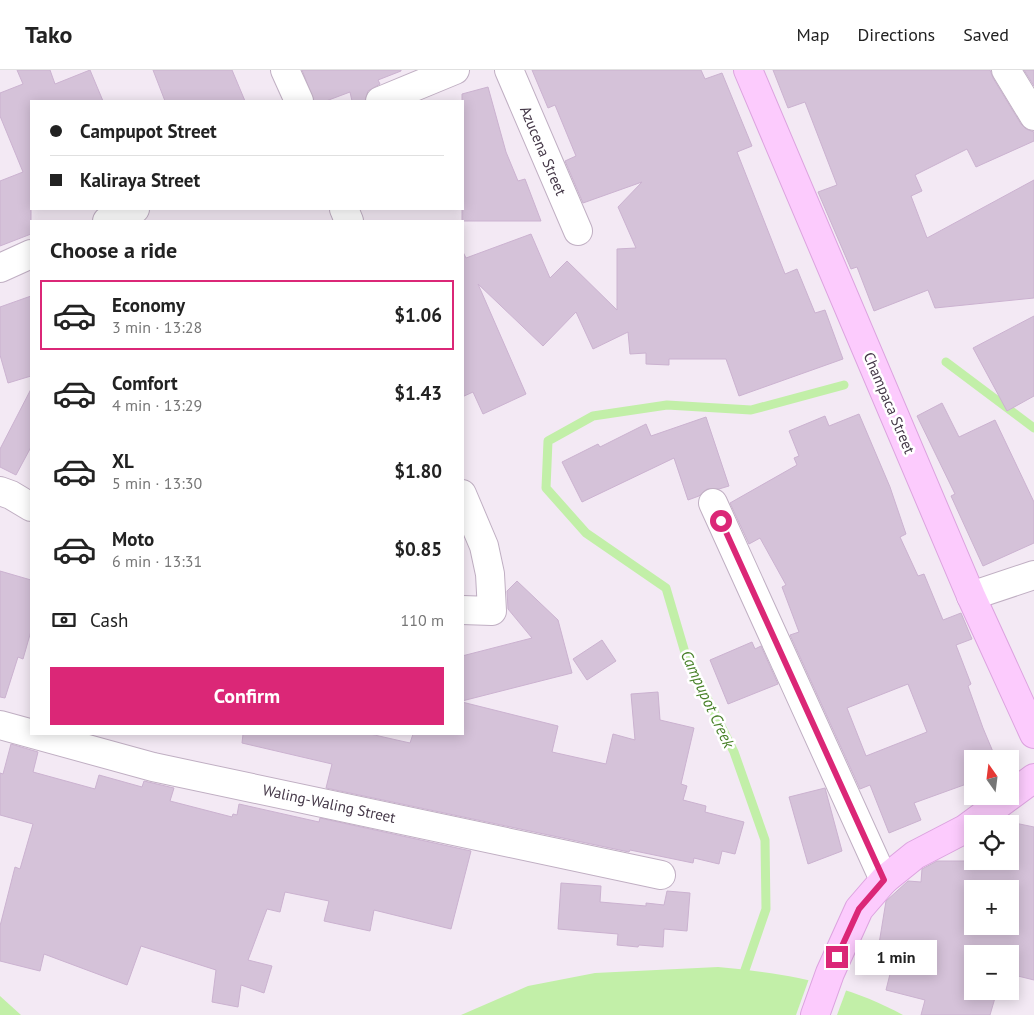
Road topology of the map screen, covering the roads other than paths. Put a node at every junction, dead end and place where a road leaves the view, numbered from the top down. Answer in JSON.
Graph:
{"nodes":[{"id":1,"x":285,"y":70,"type":"edge"},
{"id":2,"x":455,"y":70,"type":"edge"},
{"id":3,"x":509,"y":70,"type":"edge"},
{"id":4,"x":748,"y":70,"type":"edge"},
{"id":5,"x":1006,"y":70,"type":"edge"},
{"id":6,"x":299,"y":100,"type":"edge"},
{"id":7,"x":382,"y":100,"type":"edge"},
{"id":8,"x":1034,"y":116,"type":"edge"},
{"id":9,"x":578,"y":231,"type":"dead end"},
{"id":10,"x":30,"y":254,"type":"edge"},
{"id":11,"x":0,"y":268,"type":"edge"},
{"id":12,"x":0,"y":491,"type":"edge"},
{"id":13,"x":464,"y":499,"type":"edge"},
{"id":14,"x":713,"y":503,"type":"dead end"},
{"id":15,"x":30,"y":506,"type":"edge"},
{"id":16,"x":1034,"y":575,"type":"edge"},
{"id":17,"x":971,"y":596,"type":"junction"},
{"id":18,"x":464,"y":610,"type":"edge"},
{"id":19,"x":0,"y":725,"type":"edge"},
{"id":20,"x":30,"y":732,"type":"edge"},
{"id":21,"x":1034,"y":734,"type":"edge"},
{"id":22,"x":45,"y":736,"type":"edge"},
{"id":23,"x":1034,"y":778,"type":"edge"},
{"id":24,"x":661,"y":875,"type":"dead end"},
{"id":25,"x":884,"y":880,"type":"junction"},
{"id":26,"x":815,"y":1015,"type":"edge"}],
"edges":[{"from":1,"to":6,"type":"street"},
{"from":2,"to":7,"type":"street"},
{"from":3,"to":9,"type":"street","name":"Azucena Street"},
{"from":4,"to":17,"type":"street","name":"Champaca Street"},
{"from":5,"to":8,"type":"street"},
{"from":10,"to":11,"type":"street"},
{"from":12,"to":15,"type":"street"},
{"from":13,"to":18,"type":"street"},
{"from":14,"to":25,"type":"street"},
{"from":16,"to":17,"type":"street"},
{"from":17,"to":21,"type":"street","name":"Champaca Street"},
{"from":19,"to":20,"type":"street","name":"Waling-Waling Street"},
{"from":22,"to":24,"type":"street","name":"Waling-Waling Street"},
{"from":23,"to":25,"type":"street"},
{"from":25,"to":26,"type":"street"}]}
